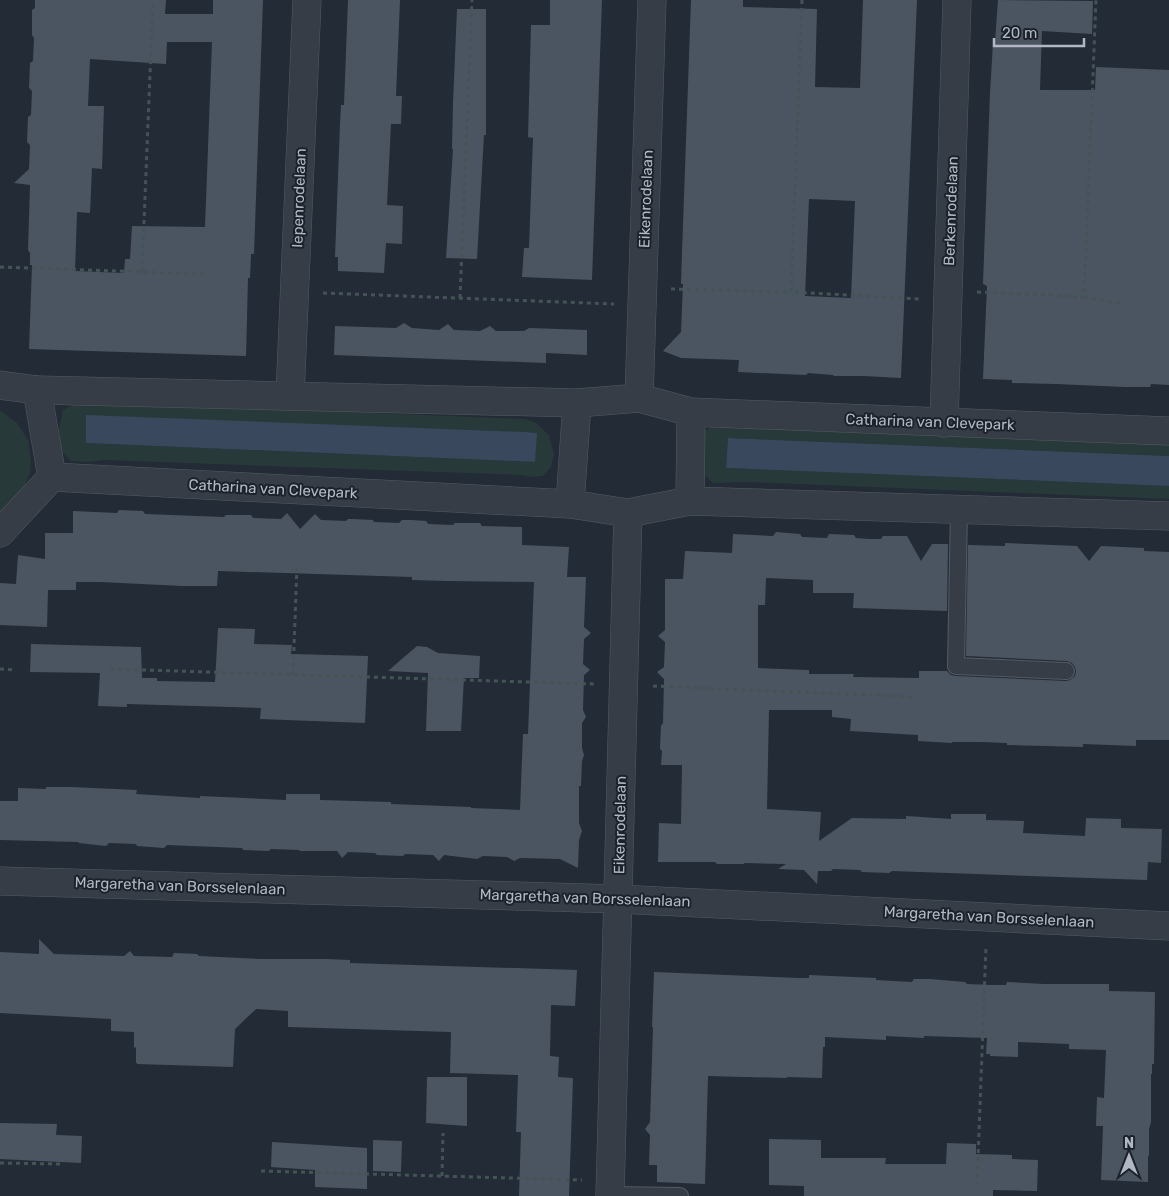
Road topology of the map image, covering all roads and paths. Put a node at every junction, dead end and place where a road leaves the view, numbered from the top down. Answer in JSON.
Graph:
{"nodes":[{"id":1,"x":153,"y":0,"type":"edge"},
{"id":2,"x":307,"y":0,"type":"edge"},
{"id":3,"x":472,"y":0,"type":"edge"},
{"id":4,"x":652,"y":0,"type":"edge"},
{"id":5,"x":802,"y":0,"type":"edge"},
{"id":6,"x":957,"y":0,"type":"edge"},
{"id":7,"x":1096,"y":0,"type":"edge"},
{"id":8,"x":0,"y":267,"type":"edge"},
{"id":9,"x":142,"y":272,"type":"junction"},
{"id":10,"x":204,"y":274,"type":"dead end"},
{"id":11,"x":295,"y":292,"type":"junction"},
{"id":12,"x":790,"y":292,"type":"junction"},
{"id":13,"x":948,"y":295,"type":"junction"},
{"id":14,"x":642,"y":297,"type":"junction"},
{"id":15,"x":1084,"y":297,"type":"junction"},
{"id":16,"x":460,"y":298,"type":"junction"},
{"id":17,"x":1122,"y":304,"type":"dead end"},
{"id":18,"x":0,"y":385,"type":"edge"},
{"id":19,"x":38,"y":390,"type":"junction"},
{"id":20,"x":290,"y":396,"type":"junction"},
{"id":21,"x":639,"y":398,"type":"junction"},
{"id":22,"x":577,"y":404,"type":"junction"},
{"id":23,"x":691,"y":412,"type":"junction"},
{"id":24,"x":944,"y":423,"type":"junction"},
{"id":25,"x":1169,"y":431,"type":"edge"},
{"id":26,"x":52,"y":477,"type":"junction"},
{"id":27,"x":690,"y":501,"type":"junction"},
{"id":28,"x":570,"y":504,"type":"junction"},
{"id":29,"x":959,"y":509,"type":"junction"},
{"id":30,"x":628,"y":513,"type":"junction"},
{"id":31,"x":1169,"y":516,"type":"edge"},
{"id":32,"x":0,"y":533,"type":"edge"},
{"id":33,"x":296,"y":565,"type":"dead end"},
{"id":34,"x":110,"y":669,"type":"dead end"},
{"id":35,"x":0,"y":670,"type":"edge"},
{"id":36,"x":14,"y":670,"type":"dead end"},
{"id":37,"x":1066,"y":670,"type":"dead end"},
{"id":38,"x":293,"y":674,"type":"junction"},
{"id":39,"x":624,"y":684,"type":"junction"},
{"id":40,"x":916,"y":697,"type":"dead end"},
{"id":41,"x":0,"y":880,"type":"edge"},
{"id":42,"x":618,"y":899,"type":"junction"},
{"id":43,"x":987,"y":917,"type":"junction"},
{"id":44,"x":1169,"y":926,"type":"edge"},
{"id":45,"x":443,"y":1133,"type":"dead end"},
{"id":46,"x":0,"y":1163,"type":"edge"},
{"id":47,"x":62,"y":1164,"type":"dead end"},
{"id":48,"x":261,"y":1171,"type":"dead end"},
{"id":49,"x":442,"y":1176,"type":"junction"},
{"id":50,"x":976,"y":1185,"type":"dead end"},
{"id":51,"x":610,"y":1191,"type":"edge"},
{"id":52,"x":680,"y":1196,"type":"edge"}],
"edges":[{"from":1,"to":9,"type":"path"},
{"from":2,"to":11,"type":"street","name":"Iepenrodelaan"},
{"from":3,"to":16,"type":"path"},
{"from":4,"to":14,"type":"street","name":"Eikenrodelaan"},
{"from":5,"to":12,"type":"path"},
{"from":6,"to":13,"type":"street","name":"Berkenrodelaan"},
{"from":7,"to":15,"type":"path"},
{"from":8,"to":9,"type":"path"},
{"from":9,"to":10,"type":"path"},
{"from":11,"to":16,"type":"path"},
{"from":11,"to":20,"type":"street","name":"Iepenrodelaan"},
{"from":12,"to":13,"type":"path"},
{"from":12,"to":14,"type":"path"},
{"from":13,"to":15,"type":"path"},
{"from":13,"to":24,"type":"street","name":"Berkenrodelaan"},
{"from":14,"to":16,"type":"path"},
{"from":14,"to":21,"type":"street","name":"Eikenrodelaan"},
{"from":15,"to":17,"type":"path"},
{"from":18,"to":19,"type":"street"},
{"from":19,"to":20,"type":"street"},
{"from":19,"to":26,"type":"street"},
{"from":20,"to":22,"type":"street"},
{"from":21,"to":22,"type":"street"},
{"from":21,"to":23,"type":"street","name":"Catharina van Clevepark"},
{"from":22,"to":28,"type":"street"},
{"from":23,"to":24,"type":"street","name":"Catharina van Clevepark"},
{"from":23,"to":27,"type":"street"},
{"from":24,"to":25,"type":"street","name":"Catharina van Clevepark"},
{"from":26,"to":28,"type":"street","name":"Catharina van Clevepark"},
{"from":26,"to":32,"type":"street"},
{"from":27,"to":29,"type":"street"},
{"from":27,"to":30,"type":"street","name":"Catharina van Clevepark"},
{"from":28,"to":30,"type":"street","name":"Catharina van Clevepark"},
{"from":29,"to":31,"type":"street"},
{"from":29,"to":37,"type":"lane"},
{"from":30,"to":39,"type":"street","name":"Eikenrodelaan"},
{"from":33,"to":38,"type":"path"},
{"from":34,"to":38,"type":"path"},
{"from":35,"to":36,"type":"path"},
{"from":38,"to":39,"type":"path"},
{"from":39,"to":40,"type":"path"},
{"from":39,"to":42,"type":"street","name":"Eikenrodelaan"},
{"from":41,"to":42,"type":"street","name":"Margaretha van Borsselenlaan"},
{"from":42,"to":43,"type":"street","name":"Margaretha van Borsselenlaan"},
{"from":42,"to":51,"type":"street","name":"Eikenrodelaan"},
{"from":43,"to":44,"type":"street","name":"Margaretha van Borsselenlaan"},
{"from":43,"to":50,"type":"path"},
{"from":45,"to":49,"type":"path"},
{"from":46,"to":47,"type":"path"},
{"from":48,"to":49,"type":"path"},
{"from":49,"to":51,"type":"path"},
{"from":51,"to":52,"type":"lane"}]}
